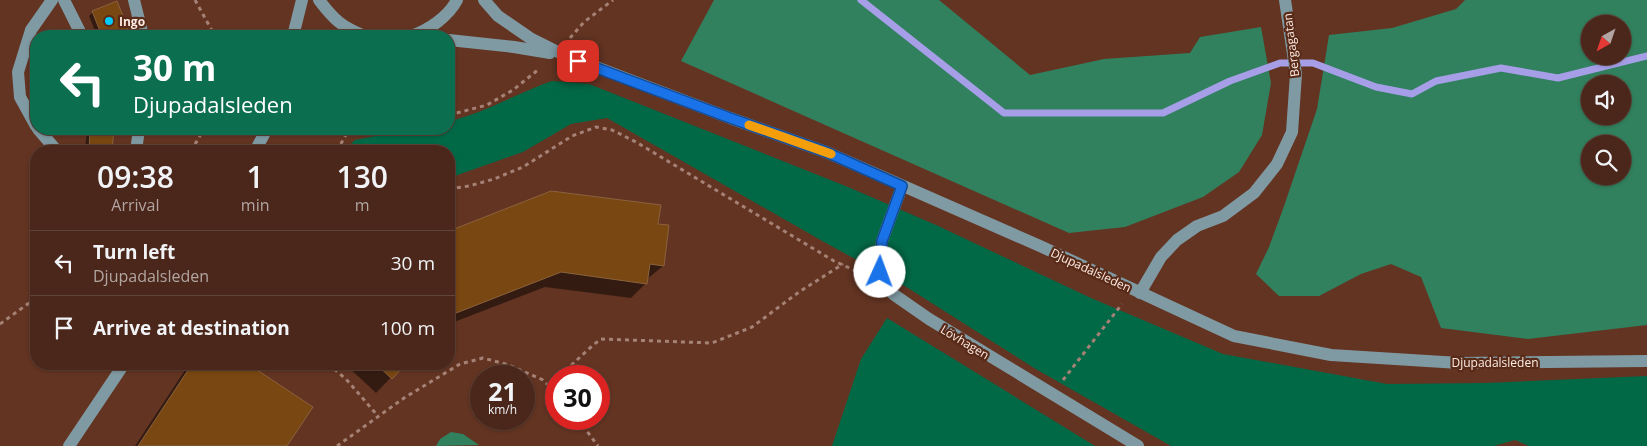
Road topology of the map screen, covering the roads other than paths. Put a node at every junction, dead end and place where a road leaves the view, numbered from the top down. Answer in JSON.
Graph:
{"nodes":[{"id":1,"x":52,"y":0,"type":"edge"},
{"id":2,"x":64,"y":0,"type":"edge"},
{"id":3,"x":134,"y":0,"type":"edge"},
{"id":4,"x":302,"y":0,"type":"edge"},
{"id":5,"x":319,"y":0,"type":"edge"},
{"id":6,"x":457,"y":0,"type":"edge"},
{"id":7,"x":484,"y":0,"type":"edge"},
{"id":8,"x":1286,"y":0,"type":"edge"},
{"id":9,"x":31,"y":30,"type":"edge"},
{"id":10,"x":79,"y":30,"type":"edge"},
{"id":11,"x":142,"y":30,"type":"edge"},
{"id":12,"x":294,"y":30,"type":"edge"},
{"id":13,"x":350,"y":30,"type":"edge"},
{"id":14,"x":427,"y":30,"type":"edge"},
{"id":15,"x":30,"y":33,"type":"edge"},
{"id":16,"x":455,"y":41,"type":"edge"},
{"id":17,"x":562,"y":54,"type":"junction"},
{"id":18,"x":30,"y":114,"type":"edge"},
{"id":19,"x":44,"y":135,"type":"edge"},
{"id":20,"x":52,"y":145,"type":"edge"},
{"id":21,"x":902,"y":186,"type":"junction"},
{"id":22,"x":1140,"y":293,"type":"junction"},
{"id":23,"x":1647,"y":361,"type":"edge"},
{"id":24,"x":120,"y":370,"type":"edge"},
{"id":25,"x":69,"y":446,"type":"edge"},
{"id":26,"x":1138,"y":446,"type":"edge"}],
"edges":[{"from":1,"to":9,"type":"street"},
{"from":2,"to":10,"type":"street"},
{"from":3,"to":11,"type":"street"},
{"from":4,"to":12,"type":"street"},
{"from":5,"to":13,"type":"street"},
{"from":6,"to":14,"type":"street"},
{"from":7,"to":17,"type":"street","name":"Djupadalsleden"},
{"from":8,"to":22,"type":"street","name":"Bergagatan"},
{"from":15,"to":18,"type":"street"},
{"from":16,"to":17,"type":"street","name":"Djupadalsleden"},
{"from":17,"to":21,"type":"street","name":"Djupadalsleden"},
{"from":19,"to":20,"type":"street"},
{"from":21,"to":22,"type":"street","name":"Djupadalsleden"},
{"from":21,"to":26,"type":"street","name":"Lövhagen"},
{"from":22,"to":23,"type":"street","name":"Djupadalsleden"},
{"from":24,"to":25,"type":"street"}]}
